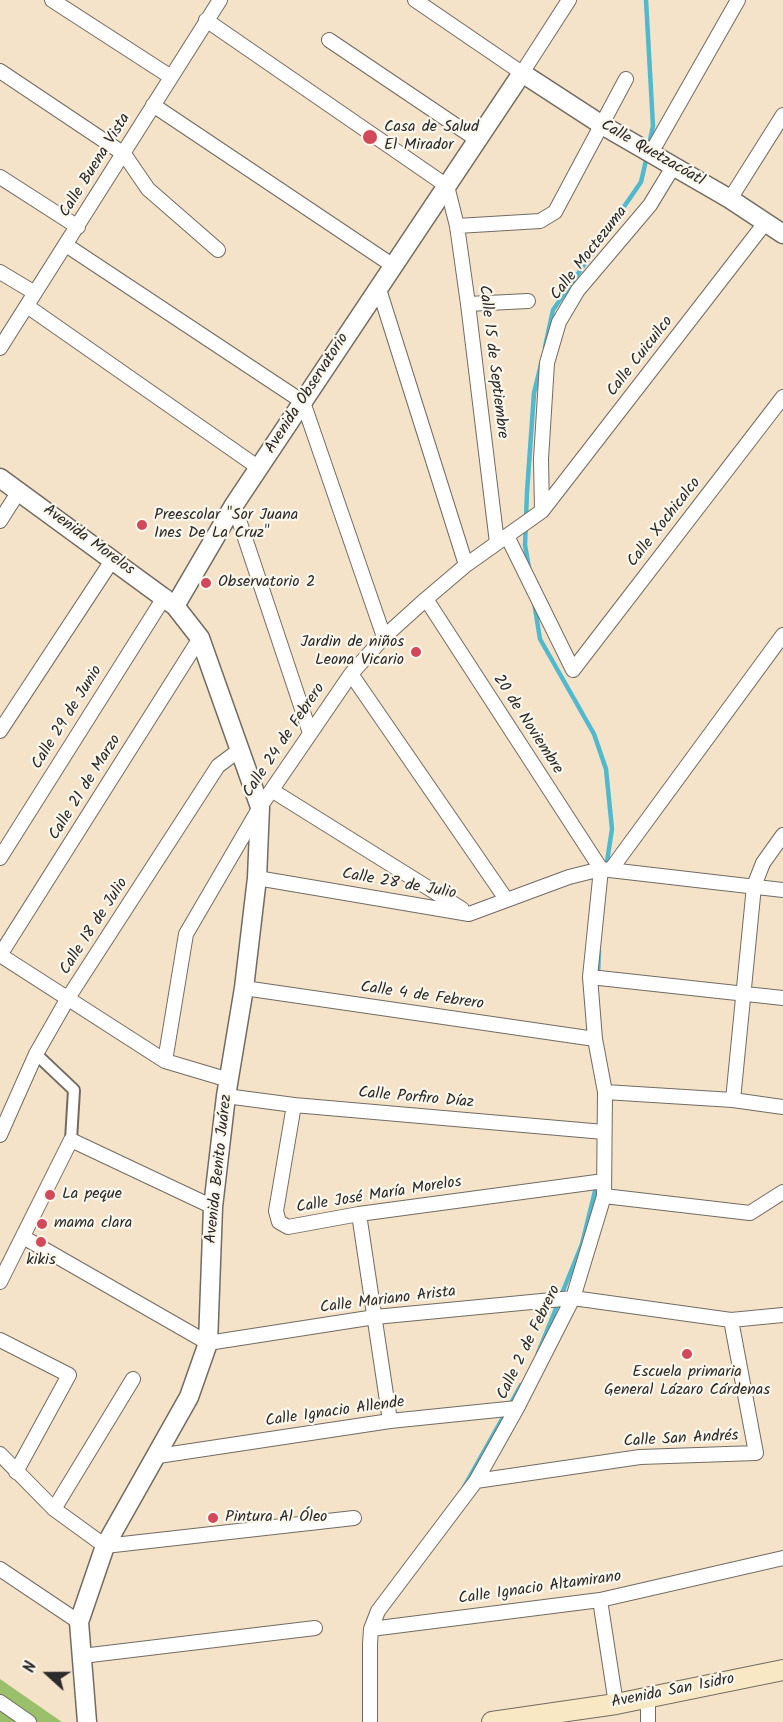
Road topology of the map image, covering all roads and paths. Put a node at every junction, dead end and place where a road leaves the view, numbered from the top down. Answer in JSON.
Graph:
{"nodes":[{"id":1,"x":52,"y":0,"type":"edge"},
{"id":2,"x":220,"y":0,"type":"edge"},
{"id":3,"x":415,"y":0,"type":"edge"},
{"id":4,"x":569,"y":0,"type":"edge"},
{"id":5,"x":738,"y":0,"type":"edge"},
{"id":6,"x":206,"y":20,"type":"junction"},
{"id":7,"x":329,"y":40,"type":"dead end"},
{"id":8,"x":0,"y":71,"type":"edge"},
{"id":9,"x":522,"y":73,"type":"junction"},
{"id":10,"x":171,"y":77,"type":"junction"},
{"id":11,"x":626,"y":79,"type":"dead end"},
{"id":12,"x":153,"y":105,"type":"junction"},
{"id":13,"x":783,"y":115,"type":"edge"},
{"id":14,"x":602,"y":125,"type":"junction"},
{"id":15,"x":476,"y":139,"type":"junction"},
{"id":16,"x":651,"y":153,"type":"junction"},
{"id":17,"x":124,"y":154,"type":"junction"},
{"id":18,"x":673,"y":167,"type":"junction"},
{"id":19,"x":0,"y":177,"type":"edge"},
{"id":20,"x":447,"y":186,"type":"junction"},
{"id":21,"x":730,"y":199,"type":"junction"},
{"id":22,"x":765,"y":223,"type":"junction"},
{"id":23,"x":457,"y":226,"type":"junction"},
{"id":24,"x":78,"y":227,"type":"junction"},
{"id":25,"x":783,"y":234,"type":"edge"},
{"id":26,"x":66,"y":244,"type":"junction"},
{"id":27,"x":218,"y":250,"type":"dead end"},
{"id":28,"x":392,"y":265,"type":"junction"},
{"id":29,"x":0,"y":272,"type":"edge"},
{"id":30,"x":378,"y":286,"type":"junction"},
{"id":31,"x":35,"y":293,"type":"junction"},
{"id":32,"x":528,"y":301,"type":"dead end"},
{"id":33,"x":468,"y":304,"type":"junction"},
{"id":34,"x":27,"y":306,"type":"junction"},
{"id":35,"x":0,"y":348,"type":"edge"},
{"id":36,"x":783,"y":397,"type":"edge"},
{"id":37,"x":303,"y":402,"type":"junction"},
{"id":38,"x":259,"y":468,"type":"junction"},
{"id":39,"x":0,"y":478,"type":"edge"},
{"id":40,"x":19,"y":491,"type":"junction"},
{"id":41,"x":234,"y":505,"type":"junction"},
{"id":42,"x":542,"y":511,"type":"junction"},
{"id":43,"x":0,"y":521,"type":"edge"},
{"id":44,"x":502,"y":540,"type":"junction"},
{"id":45,"x":113,"y":559,"type":"junction"},
{"id":46,"x":466,"y":565,"type":"junction"},
{"id":47,"x":426,"y":599,"type":"junction"},
{"id":48,"x":170,"y":601,"type":"junction"},
{"id":49,"x":783,"y":635,"type":"edge"},
{"id":50,"x":384,"y":637,"type":"junction"},
{"id":51,"x":200,"y":638,"type":"junction"},
{"id":52,"x":573,"y":669,"type":"joint"},
{"id":53,"x":351,"y":674,"type":"junction"},
{"id":54,"x":0,"y":731,"type":"edge"},
{"id":55,"x":310,"y":733,"type":"junction"},
{"id":56,"x":238,"y":751,"type":"junction"},
{"id":57,"x":273,"y":791,"type":"junction"},
{"id":58,"x":260,"y":807,"type":"junction"},
{"id":59,"x":783,"y":835,"type":"edge"},
{"id":60,"x":0,"y":858,"type":"edge"},
{"id":61,"x":607,"y":869,"type":"junction"},
{"id":62,"x":257,"y":878,"type":"junction"},
{"id":63,"x":754,"y":886,"type":"junction"},
{"id":64,"x":783,"y":890,"type":"edge"},
{"id":65,"x":506,"y":899,"type":"junction"},
{"id":66,"x":469,"y":914,"type":"junction"},
{"id":67,"x":0,"y":955,"type":"edge"},
{"id":68,"x":590,"y":977,"type":"junction"},
{"id":69,"x":244,"y":988,"type":"junction"},
{"id":70,"x":745,"y":994,"type":"junction"},
{"id":71,"x":68,"y":998,"type":"junction"},
{"id":72,"x":783,"y":998,"type":"edge"},
{"id":73,"x":595,"y":1039,"type":"junction"},
{"id":74,"x":36,"y":1054,"type":"junction"},
{"id":75,"x":165,"y":1061,"type":"junction"},
{"id":76,"x":227,"y":1088,"type":"junction"},
{"id":77,"x":605,"y":1092,"type":"junction"},
{"id":78,"x":733,"y":1100,"type":"junction"},
{"id":79,"x":294,"y":1105,"type":"junction"},
{"id":80,"x":783,"y":1107,"type":"edge"},
{"id":81,"x":604,"y":1132,"type":"junction"},
{"id":82,"x":0,"y":1135,"type":"edge"},
{"id":83,"x":71,"y":1140,"type":"junction"},
{"id":84,"x":604,"y":1181,"type":"junction"},
{"id":85,"x":783,"y":1192,"type":"edge"},
{"id":86,"x":604,"y":1196,"type":"junction"},
{"id":87,"x":213,"y":1207,"type":"junction"},
{"id":88,"x":359,"y":1214,"type":"junction"},
{"id":89,"x":23,"y":1238,"type":"junction"},
{"id":90,"x":0,"y":1282,"type":"edge"},
{"id":91,"x":573,"y":1298,"type":"junction"},
{"id":92,"x":783,"y":1315,"type":"edge"},
{"id":93,"x":375,"y":1317,"type":"junction"},
{"id":94,"x":731,"y":1320,"type":"junction"},
{"id":95,"x":0,"y":1340,"type":"edge"},
{"id":96,"x":208,"y":1343,"type":"junction"},
{"id":97,"x":133,"y":1378,"type":"dead end"},
{"id":98,"x":517,"y":1408,"type":"junction"},
{"id":99,"x":390,"y":1421,"type":"junction"},
{"id":100,"x":0,"y":1454,"type":"edge"},
{"id":101,"x":158,"y":1456,"type":"junction"},
{"id":102,"x":16,"y":1472,"type":"junction"},
{"id":103,"x":476,"y":1481,"type":"junction"},
{"id":104,"x":54,"y":1509,"type":"junction"},
{"id":105,"x":354,"y":1518,"type":"dead end"},
{"id":106,"x":105,"y":1546,"type":"junction"},
{"id":107,"x":783,"y":1558,"type":"edge"},
{"id":108,"x":0,"y":1569,"type":"edge"},
{"id":109,"x":600,"y":1600,"type":"junction"},
{"id":110,"x":79,"y":1622,"type":"junction"},
{"id":111,"x":315,"y":1628,"type":"dead end"},
{"id":112,"x":371,"y":1629,"type":"junction"},
{"id":113,"x":82,"y":1656,"type":"junction"},
{"id":114,"x":783,"y":1670,"type":"edge"},
{"id":115,"x":648,"y":1698,"type":"junction"},
{"id":116,"x":0,"y":1702,"type":"edge"},
{"id":117,"x":616,"y":1704,"type":"junction"},
{"id":118,"x":29,"y":1722,"type":"edge"},
{"id":119,"x":87,"y":1722,"type":"edge"},
{"id":120,"x":370,"y":1722,"type":"edge"},
{"id":121,"x":492,"y":1722,"type":"edge"},
{"id":122,"x":648,"y":1722,"type":"edge"}],
"edges":[{"from":1,"to":10,"type":"street"},
{"from":2,"to":6,"type":"street","name":"Calle Buena Vista"},
{"from":3,"to":9,"type":"street"},
{"from":4,"to":9,"type":"street"},
{"from":5,"to":16,"type":"street"},
{"from":6,"to":10,"type":"street","name":"Calle Buena Vista"},
{"from":6,"to":20,"type":"street"},
{"from":7,"to":15,"type":"street"},
{"from":8,"to":17,"type":"street"},
{"from":9,"to":14,"type":"street","name":"Calle Quetzacóatl"},
{"from":9,"to":15,"type":"street","name":"Avenida Observatorio"},
{"from":10,"to":12,"type":"street","name":"Calle Buena Vista"},
{"from":11,"to":14,"type":"street"},
{"from":12,"to":17,"type":"street","name":"Calle Buena Vista"},
{"from":12,"to":28,"type":"street"},
{"from":13,"to":21,"type":"street"},
{"from":14,"to":16,"type":"street","name":"Calle Quetzacóatl"},
{"from":14,"to":23,"type":"street"},
{"from":15,"to":20,"type":"street","name":"Avenida Observatorio"},
{"from":16,"to":18,"type":"street","name":"Calle Quetzacóatl"},
{"from":17,"to":24,"type":"street","name":"Calle Buena Vista"},
{"from":17,"to":27,"type":"street"},
{"from":18,"to":21,"type":"street","name":"Calle Quetzacóatl"},
{"from":18,"to":42,"type":"street","name":"Calle Moctezuma"},
{"from":19,"to":24,"type":"street"},
{"from":20,"to":23,"type":"street","name":"Calle 15 de Septiembre"},
{"from":20,"to":28,"type":"street","name":"Avenida Observatorio"},
{"from":21,"to":22,"type":"street","name":"Calle Quetzacóatl"},
{"from":22,"to":25,"type":"street","name":"Calle Quetzacóatl"},
{"from":22,"to":42,"type":"street","name":"Calle Cuicuilco"},
{"from":23,"to":33,"type":"street","name":"Calle 15 de Septiembre"},
{"from":24,"to":26,"type":"street","name":"Calle Buena Vista"},
{"from":26,"to":31,"type":"street","name":"Calle Buena Vista"},
{"from":26,"to":37,"type":"street"},
{"from":28,"to":30,"type":"street","name":"Avenida Observatorio"},
{"from":29,"to":31,"type":"street"},
{"from":30,"to":37,"type":"street","name":"Avenida Observatorio"},
{"from":30,"to":46,"type":"street"},
{"from":31,"to":34,"type":"street","name":"Calle Buena Vista"},
{"from":32,"to":33,"type":"street"},
{"from":33,"to":44,"type":"street","name":"Calle 15 de Septiembre"},
{"from":34,"to":35,"type":"street","name":"Calle Buena Vista"},
{"from":34,"to":38,"type":"street"},
{"from":36,"to":52,"type":"street","name":"Calle Xochicalco"},
{"from":37,"to":38,"type":"street","name":"Avenida Observatorio"},
{"from":37,"to":50,"type":"street"},
{"from":38,"to":41,"type":"street","name":"Avenida Observatorio"},
{"from":39,"to":40,"type":"street","name":"Avenida Morelos"},
{"from":40,"to":43,"type":"street"},
{"from":40,"to":45,"type":"street","name":"Avenida Morelos"},
{"from":41,"to":48,"type":"street","name":"Avenida Observatorio"},
{"from":41,"to":55,"type":"street"},
{"from":42,"to":44,"type":"street","name":"Calle 24 de Febrero"},
{"from":44,"to":46,"type":"street","name":"Calle 24 de Febrero"},
{"from":44,"to":52,"type":"street","name":"Calle 15 de Septiembre"},
{"from":45,"to":48,"type":"street","name":"Avenida Morelos"},
{"from":45,"to":54,"type":"street"},
{"from":46,"to":47,"type":"street","name":"Calle 24 de Febrero"},
{"from":47,"to":50,"type":"street","name":"Calle 24 de Febrero"},
{"from":47,"to":61,"type":"street","name":"20 de Noviembre"},
{"from":48,"to":51,"type":"street","name":"Avenida Benito Juárez"},
{"from":48,"to":60,"type":"street","name":"Calle 29 de Junio"},
{"from":49,"to":61,"type":"street"},
{"from":50,"to":53,"type":"street","name":"Calle 24 de Febrero"},
{"from":51,"to":56,"type":"street","name":"Avenida Benito Juárez"},
{"from":51,"to":67,"type":"street","name":"Calle 21 de Marzo"},
{"from":53,"to":55,"type":"street","name":"Calle 24 de Febrero"},
{"from":53,"to":65,"type":"street"},
{"from":55,"to":57,"type":"street","name":"Calle 24 de Febrero"},
{"from":56,"to":58,"type":"street","name":"Avenida Benito Juárez"},
{"from":56,"to":71,"type":"street","name":"Calle 18 de Julio"},
{"from":57,"to":58,"type":"street","name":"Calle 24 de Febrero"},
{"from":57,"to":66,"type":"street"},
{"from":58,"to":62,"type":"street","name":"Avenida Benito Juárez"},
{"from":58,"to":75,"type":"street","name":"Calle 24 de Febrero"},
{"from":59,"to":63,"type":"street"},
{"from":61,"to":63,"type":"street"},
{"from":61,"to":65,"type":"street","name":"Calle 28 de Julio"},
{"from":61,"to":68,"type":"street","name":"Calle 2 de Febrero"},
{"from":62,"to":66,"type":"street","name":"Calle 28 de Julio"},
{"from":62,"to":69,"type":"street","name":"Avenida Benito Juárez"},
{"from":63,"to":64,"type":"street"},
{"from":63,"to":70,"type":"street"},
{"from":65,"to":66,"type":"street","name":"Calle 28 de Julio"},
{"from":67,"to":71,"type":"street","name":"Calle Porfiro Díaz"},
{"from":68,"to":70,"type":"street"},
{"from":68,"to":73,"type":"street","name":"Calle 2 de Febrero"},
{"from":69,"to":73,"type":"street","name":"Calle 4 de Febrero"},
{"from":69,"to":76,"type":"street","name":"Avenida Benito Juárez"},
{"from":70,"to":72,"type":"street"},
{"from":70,"to":78,"type":"street"},
{"from":71,"to":74,"type":"street","name":"Calle 18 de Julio"},
{"from":71,"to":75,"type":"street","name":"Calle Porfiro Díaz"},
{"from":73,"to":77,"type":"street","name":"Calle 2 de Febrero"},
{"from":74,"to":82,"type":"street","name":"Calle 18 de Julio"},
{"from":74,"to":83,"type":"street"},
{"from":75,"to":76,"type":"street","name":"Calle Porfiro Díaz"},
{"from":76,"to":79,"type":"street","name":"Calle Porfiro Díaz"},
{"from":76,"to":87,"type":"street","name":"Avenida Benito Juárez"},
{"from":77,"to":78,"type":"street"},
{"from":77,"to":81,"type":"street","name":"Calle 2 de Febrero"},
{"from":78,"to":80,"type":"street"},
{"from":79,"to":81,"type":"street","name":"Calle Porfiro Díaz"},
{"from":79,"to":88,"type":"street","name":"Calle José María Morelos"},
{"from":81,"to":84,"type":"street","name":"Calle 2 de Febrero"},
{"from":83,"to":87,"type":"street"},
{"from":83,"to":89,"type":"street"},
{"from":84,"to":86,"type":"street","name":"Calle 2 de Febrero"},
{"from":84,"to":88,"type":"street","name":"Calle José María Morelos"},
{"from":85,"to":86,"type":"street"},
{"from":86,"to":91,"type":"street","name":"Calle 2 de Febrero"},
{"from":87,"to":96,"type":"street","name":"Avenida Benito Juárez"},
{"from":88,"to":93,"type":"street"},
{"from":89,"to":90,"type":"street"},
{"from":89,"to":96,"type":"street"},
{"from":91,"to":93,"type":"street","name":"Calle Mariano Arista"},
{"from":91,"to":94,"type":"street","name":"Calle Mariano Arista"},
{"from":91,"to":98,"type":"street","name":"Calle 2 de Febrero"},
{"from":92,"to":94,"type":"street","name":"Calle Mariano Arista"},
{"from":93,"to":96,"type":"street","name":"Calle Mariano Arista"},
{"from":93,"to":99,"type":"street"},
{"from":94,"to":103,"type":"street","name":"Calle San Andrés"},
{"from":95,"to":102,"type":"street"},
{"from":96,"to":101,"type":"street","name":"Avenida Benito Juárez"},
{"from":97,"to":104,"type":"street"},
{"from":98,"to":99,"type":"street","name":"Calle Ignacio Allende"},
{"from":98,"to":103,"type":"street","name":"Calle 2 de Febrero"},
{"from":99,"to":101,"type":"street","name":"Calle Ignacio Allende"},
{"from":100,"to":102,"type":"street"},
{"from":101,"to":106,"type":"street","name":"Avenida Benito Juárez"},
{"from":102,"to":104,"type":"street"},
{"from":103,"to":112,"type":"street","name":"Calle 2 de Febrero"},
{"from":104,"to":106,"type":"street"},
{"from":105,"to":106,"type":"street"},
{"from":106,"to":110,"type":"street","name":"Avenida Benito Juárez"},
{"from":107,"to":109,"type":"street","name":"Calle Ignacio Altamirano"},
{"from":108,"to":110,"type":"street"},
{"from":109,"to":112,"type":"street","name":"Calle Ignacio Altamirano"},
{"from":109,"to":117,"type":"street"},
{"from":110,"to":113,"type":"street","name":"Avenida Benito Juárez"},
{"from":111,"to":113,"type":"street"},
{"from":112,"to":120,"type":"street","name":"Calle 2 de Febrero"},
{"from":113,"to":119,"type":"street","name":"Avenida Benito Juárez"},
{"from":114,"to":115,"type":"main road","name":"Avenida San Isidro"},
{"from":115,"to":117,"type":"main road","name":"Avenida San Isidro"},
{"from":115,"to":122,"type":"street"},
{"from":116,"to":118,"type":"street"},
{"from":117,"to":121,"type":"main road","name":"Avenida San Isidro"}]}
